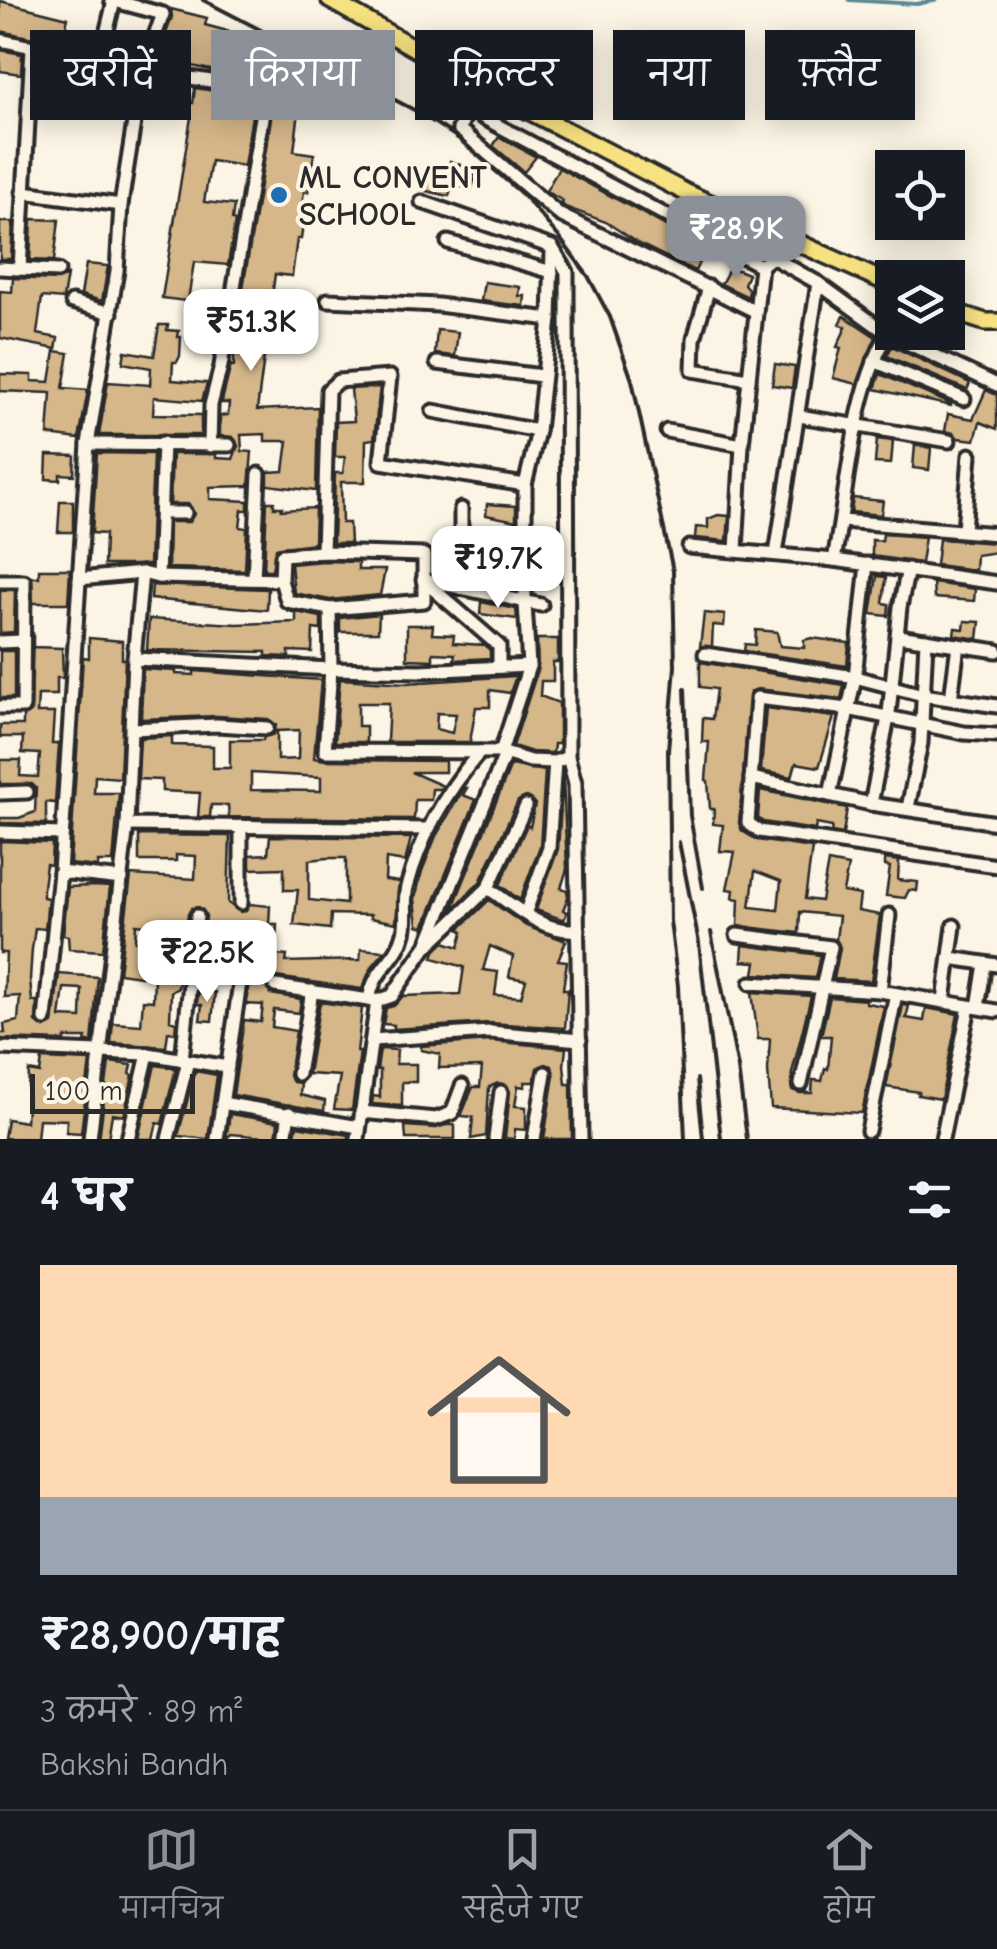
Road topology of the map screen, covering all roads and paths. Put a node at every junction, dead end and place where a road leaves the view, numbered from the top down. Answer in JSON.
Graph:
{"nodes":[{"id":1,"x":112,"y":0,"type":"edge"},
{"id":2,"x":330,"y":0,"type":"edge"},
{"id":3,"x":106,"y":30,"type":"edge"},
{"id":4,"x":156,"y":30,"type":"edge"},
{"id":5,"x":0,"y":40,"type":"edge"},
{"id":6,"x":30,"y":48,"type":"edge"},
{"id":7,"x":415,"y":49,"type":"edge"},
{"id":8,"x":30,"y":80,"type":"edge"},
{"id":9,"x":134,"y":120,"type":"edge"},
{"id":10,"x":261,"y":120,"type":"edge"},
{"id":11,"x":463,"y":120,"type":"edge"},
{"id":12,"x":489,"y":120,"type":"edge"},
{"id":13,"x":545,"y":120,"type":"edge"},
{"id":14,"x":23,"y":192,"type":"junction"},
{"id":15,"x":685,"y":192,"type":"junction"},
{"id":16,"x":422,"y":202,"type":"dead end"},
{"id":17,"x":120,"y":206,"type":"junction"},
{"id":18,"x":777,"y":233,"type":"junction"},
{"id":19,"x":448,"y":242,"type":"dead end"},
{"id":20,"x":552,"y":247,"type":"junction"},
{"id":21,"x":772,"y":257,"type":"junction"},
{"id":22,"x":761,"y":266,"type":"junction"},
{"id":23,"x":0,"y":268,"type":"edge"},
{"id":24,"x":20,"y":269,"type":"junction"},
{"id":25,"x":58,"y":270,"type":"dead end"},
{"id":26,"x":552,"y":272,"type":"junction"},
{"id":27,"x":875,"y":277,"type":"edge"},
{"id":28,"x":818,"y":283,"type":"junction"},
{"id":29,"x":709,"y":287,"type":"junction"},
{"id":30,"x":328,"y":300,"type":"dead end"},
{"id":31,"x":72,"y":302,"type":"dead end"},
{"id":32,"x":755,"y":311,"type":"junction"},
{"id":33,"x":111,"y":312,"type":"junction"},
{"id":34,"x":965,"y":315,"type":"edge"},
{"id":35,"x":550,"y":320,"type":"junction"},
{"id":36,"x":875,"y":321,"type":"edge"},
{"id":37,"x":993,"y":324,"type":"edge"},
{"id":38,"x":880,"y":350,"type":"edge"},
{"id":39,"x":928,"y":350,"type":"edge"},
{"id":40,"x":874,"y":361,"type":"junction"},
{"id":41,"x":437,"y":364,"type":"dead end"},
{"id":42,"x":542,"y":376,"type":"junction"},
{"id":43,"x":749,"y":379,"type":"junction"},
{"id":44,"x":997,"y":385,"type":"edge"},
{"id":45,"x":964,"y":399,"type":"dead end"},
{"id":46,"x":434,"y":411,"type":"dead end"},
{"id":47,"x":799,"y":416,"type":"junction"},
{"id":48,"x":857,"y":427,"type":"junction"},
{"id":49,"x":538,"y":431,"type":"junction"},
{"id":50,"x":667,"y":431,"type":"dead end"},
{"id":51,"x":949,"y":441,"type":"dead end"},
{"id":52,"x":163,"y":443,"type":"junction"},
{"id":53,"x":88,"y":444,"type":"junction"},
{"id":54,"x":742,"y":445,"type":"junction"},
{"id":55,"x":210,"y":446,"type":"junction"},
{"id":56,"x":229,"y":446,"type":"dead end"},
{"id":57,"x":970,"y":455,"type":"dead end"},
{"id":58,"x":260,"y":474,"type":"dead end"},
{"id":59,"x":525,"y":485,"type":"junction"},
{"id":60,"x":460,"y":508,"type":"dead end"},
{"id":61,"x":161,"y":513,"type":"junction"},
{"id":62,"x":185,"y":513,"type":"dead end"},
{"id":63,"x":842,"y":521,"type":"junction"},
{"id":64,"x":964,"y":530,"type":"junction"},
{"id":65,"x":997,"y":534,"type":"edge"},
{"id":66,"x":689,"y":548,"type":"dead end"},
{"id":67,"x":736,"y":550,"type":"junction"},
{"id":68,"x":323,"y":552,"type":"junction"},
{"id":69,"x":776,"y":554,"type":"junction"},
{"id":70,"x":834,"y":560,"type":"junction"},
{"id":71,"x":867,"y":564,"type":"junction"},
{"id":72,"x":908,"y":569,"type":"junction"},
{"id":73,"x":142,"y":573,"type":"junction"},
{"id":74,"x":158,"y":577,"type":"junction"},
{"id":75,"x":254,"y":578,"type":"junction"},
{"id":76,"x":79,"y":579,"type":"junction"},
{"id":77,"x":281,"y":580,"type":"junction"},
{"id":78,"x":423,"y":580,"type":"junction"},
{"id":79,"x":0,"y":581,"type":"edge"},
{"id":80,"x":997,"y":583,"type":"edge"},
{"id":81,"x":460,"y":588,"type":"junction"},
{"id":82,"x":525,"y":604,"type":"junction"},
{"id":83,"x":541,"y":605,"type":"dead end"},
{"id":84,"x":330,"y":609,"type":"junction"},
{"id":85,"x":898,"y":636,"type":"junction"},
{"id":86,"x":926,"y":640,"type":"junction"},
{"id":87,"x":23,"y":641,"type":"junction"},
{"id":88,"x":0,"y":642,"type":"edge"},
{"id":89,"x":958,"y":645,"type":"junction"},
{"id":90,"x":997,"y":651,"type":"edge"},
{"id":91,"x":704,"y":654,"type":"dead end"},
{"id":92,"x":134,"y":659,"type":"junction"},
{"id":93,"x":529,"y":666,"type":"junction"},
{"id":94,"x":499,"y":667,"type":"junction"},
{"id":95,"x":331,"y":669,"type":"junction"},
{"id":96,"x":855,"y":677,"type":"junction"},
{"id":97,"x":892,"y":686,"type":"junction"},
{"id":98,"x":922,"y":695,"type":"junction"},
{"id":99,"x":951,"y":700,"type":"junction"},
{"id":100,"x":997,"y":706,"type":"edge"},
{"id":101,"x":0,"y":707,"type":"edge"},
{"id":102,"x":848,"y":709,"type":"junction"},
{"id":103,"x":888,"y":718,"type":"junction"},
{"id":104,"x":922,"y":725,"type":"junction"},
{"id":105,"x":132,"y":728,"type":"junction"},
{"id":106,"x":267,"y":728,"type":"dead end"},
{"id":107,"x":997,"y":735,"type":"edge"},
{"id":108,"x":480,"y":752,"type":"junction"},
{"id":109,"x":503,"y":753,"type":"junction"},
{"id":110,"x":562,"y":759,"type":"junction"},
{"id":111,"x":752,"y":778,"type":"junction"},
{"id":112,"x":27,"y":792,"type":"dead end"},
{"id":113,"x":0,"y":793,"type":"edge"},
{"id":114,"x":830,"y":795,"type":"junction"},
{"id":115,"x":872,"y":804,"type":"junction"},
{"id":116,"x":526,"y":806,"type":"dead end"},
{"id":117,"x":908,"y":808,"type":"junction"},
{"id":118,"x":997,"y":823,"type":"edge"},
{"id":119,"x":127,"y":825,"type":"junction"},
{"id":120,"x":241,"y":826,"type":"junction"},
{"id":121,"x":428,"y":829,"type":"junction"},
{"id":122,"x":0,"y":832,"type":"edge"},
{"id":123,"x":62,"y":834,"type":"junction"},
{"id":124,"x":997,"y":866,"type":"edge"},
{"id":125,"x":60,"y":872,"type":"junction"},
{"id":126,"x":122,"y":878,"type":"junction"},
{"id":127,"x":488,"y":888,"type":"junction"},
{"id":128,"x":241,"y":903,"type":"dead end"},
{"id":129,"x":525,"y":914,"type":"junction"},
{"id":130,"x":890,"y":915,"type":"dead end"},
{"id":131,"x":198,"y":916,"type":"dead end"},
{"id":132,"x":954,"y":926,"type":"dead end"},
{"id":133,"x":578,"y":930,"type":"junction"},
{"id":134,"x":737,"y":935,"type":"dead end"},
{"id":135,"x":426,"y":946,"type":"junction"},
{"id":136,"x":950,"y":958,"type":"junction"},
{"id":137,"x":991,"y":964,"type":"edge"},
{"id":138,"x":242,"y":968,"type":"dead end"},
{"id":139,"x":752,"y":984,"type":"dead end"},
{"id":140,"x":275,"y":986,"type":"dead end"},
{"id":141,"x":824,"y":989,"type":"junction"},
{"id":142,"x":312,"y":991,"type":"junction"},
{"id":143,"x":880,"y":992,"type":"junction"},
{"id":144,"x":896,"y":994,"type":"junction"},
{"id":145,"x":373,"y":1000,"type":"junction"},
{"id":146,"x":944,"y":1001,"type":"junction"},
{"id":147,"x":973,"y":1007,"type":"junction"},
{"id":148,"x":997,"y":1011,"type":"edge"},
{"id":149,"x":45,"y":1019,"type":"dead end"},
{"id":150,"x":372,"y":1040,"type":"junction"},
{"id":151,"x":580,"y":1040,"type":"junction"},
{"id":152,"x":0,"y":1048,"type":"edge"},
{"id":153,"x":98,"y":1054,"type":"junction"},
{"id":154,"x":148,"y":1054,"type":"junction"},
{"id":155,"x":185,"y":1061,"type":"junction"},
{"id":156,"x":228,"y":1067,"type":"junction"},
{"id":157,"x":545,"y":1073,"type":"dead end"},
{"id":158,"x":298,"y":1074,"type":"dead end"},
{"id":159,"x":801,"y":1084,"type":"dead end"},
{"id":160,"x":462,"y":1086,"type":"dead end"},
{"id":161,"x":501,"y":1092,"type":"dead end"},
{"id":162,"x":222,"y":1103,"type":"junction"},
{"id":163,"x":361,"y":1112,"type":"junction"},
{"id":164,"x":288,"y":1113,"type":"junction"},
{"id":165,"x":868,"y":1131,"type":"dead end"},
{"id":166,"x":358,"y":1133,"type":"edge"},
{"id":167,"x":90,"y":1139,"type":"edge"},
{"id":168,"x":128,"y":1139,"type":"edge"},
{"id":169,"x":168,"y":1139,"type":"edge"},
{"id":170,"x":218,"y":1139,"type":"edge"},
{"id":171,"x":285,"y":1139,"type":"edge"},
{"id":172,"x":495,"y":1139,"type":"edge"},
{"id":173,"x":534,"y":1139,"type":"edge"},
{"id":174,"x":581,"y":1139,"type":"edge"},
{"id":175,"x":942,"y":1139,"type":"edge"}],
"edges":[{"from":1,"to":3,"type":"street"},
{"from":1,"to":4,"type":"street"},
{"from":2,"to":7,"type":"main road"},
{"from":5,"to":6,"type":"street"},
{"from":8,"to":14,"type":"street"},
{"from":9,"to":17,"type":"street"},
{"from":10,"to":55,"type":"street"},
{"from":11,"to":29,"type":"street"},
{"from":12,"to":22,"type":"street"},
{"from":13,"to":15,"type":"main road"},
{"from":14,"to":17,"type":"street"},
{"from":14,"to":24,"type":"street"},
{"from":15,"to":18,"type":"main road"},
{"from":15,"to":21,"type":"street"},
{"from":16,"to":20,"type":"street"},
{"from":17,"to":33,"type":"street"},
{"from":18,"to":21,"type":"street"},
{"from":18,"to":27,"type":"main road"},
{"from":19,"to":26,"type":"street"},
{"from":20,"to":26,"type":"street"},
{"from":20,"to":110,"type":"street"},
{"from":21,"to":22,"type":"street"},
{"from":21,"to":28,"type":"street"},
{"from":22,"to":32,"type":"street"},
{"from":23,"to":24,"type":"street"},
{"from":24,"to":25,"type":"street"},
{"from":26,"to":35,"type":"street"},
{"from":28,"to":36,"type":"street"},
{"from":28,"to":47,"type":"street"},
{"from":29,"to":32,"type":"street"},
{"from":29,"to":43,"type":"street"},
{"from":30,"to":35,"type":"street"},
{"from":31,"to":33,"type":"street"},
{"from":32,"to":43,"type":"street"},
{"from":33,"to":53,"type":"street"},
{"from":34,"to":37,"type":"main road"},
{"from":35,"to":42,"type":"street"},
{"from":38,"to":40,"type":"street"},
{"from":39,"to":44,"type":"street"},
{"from":40,"to":45,"type":"street"},
{"from":40,"to":48,"type":"street"},
{"from":41,"to":42,"type":"street"},
{"from":42,"to":49,"type":"street"},
{"from":43,"to":54,"type":"street"},
{"from":46,"to":49,"type":"street"},
{"from":47,"to":48,"type":"street"},
{"from":47,"to":69,"type":"street"},
{"from":48,"to":51,"type":"street"},
{"from":48,"to":63,"type":"street"},
{"from":49,"to":59,"type":"street"},
{"from":50,"to":54,"type":"street"},
{"from":52,"to":53,"type":"street"},
{"from":52,"to":55,"type":"street"},
{"from":52,"to":61,"type":"street"},
{"from":53,"to":76,"type":"street"},
{"from":54,"to":67,"type":"street"},
{"from":55,"to":56,"type":"street"},
{"from":57,"to":64,"type":"street"},
{"from":58,"to":75,"type":"street"},
{"from":59,"to":68,"type":"street"},
{"from":59,"to":82,"type":"street"},
{"from":60,"to":81,"type":"street"},
{"from":61,"to":62,"type":"street"},
{"from":61,"to":74,"type":"street"},
{"from":63,"to":64,"type":"street"},
{"from":63,"to":70,"type":"street"},
{"from":64,"to":65,"type":"street"},
{"from":66,"to":67,"type":"street"},
{"from":67,"to":69,"type":"street"},
{"from":68,"to":77,"type":"street"},
{"from":68,"to":78,"type":"street"},
{"from":69,"to":70,"type":"street"},
{"from":70,"to":71,"type":"street"},
{"from":71,"to":72,"type":"street"},
{"from":71,"to":96,"type":"street"},
{"from":72,"to":80,"type":"street"},
{"from":72,"to":85,"type":"street"},
{"from":73,"to":74,"type":"street"},
{"from":73,"to":76,"type":"street"},
{"from":73,"to":92,"type":"street"},
{"from":74,"to":75,"type":"street"},
{"from":75,"to":77,"type":"street"},
{"from":76,"to":123,"type":"street"},
{"from":77,"to":84,"type":"street"},
{"from":78,"to":81,"type":"street"},
{"from":78,"to":84,"type":"street"},
{"from":78,"to":94,"type":"street"},
{"from":79,"to":87,"type":"street"},
{"from":81,"to":82,"type":"street"},
{"from":82,"to":83,"type":"street"},
{"from":82,"to":93,"type":"street"},
{"from":84,"to":95,"type":"street"},
{"from":85,"to":86,"type":"street"},
{"from":85,"to":97,"type":"street"},
{"from":86,"to":89,"type":"street"},
{"from":86,"to":98,"type":"street"},
{"from":87,"to":88,"type":"street"},
{"from":87,"to":101,"type":"street"},
{"from":89,"to":90,"type":"street"},
{"from":89,"to":99,"type":"street"},
{"from":91,"to":96,"type":"street"},
{"from":92,"to":95,"type":"street"},
{"from":92,"to":105,"type":"street"},
{"from":93,"to":94,"type":"street"},
{"from":93,"to":109,"type":"street"},
{"from":94,"to":95,"type":"street"},
{"from":95,"to":108,"type":"street"},
{"from":96,"to":97,"type":"street"},
{"from":96,"to":102,"type":"street"},
{"from":97,"to":98,"type":"street"},
{"from":97,"to":103,"type":"street"},
{"from":98,"to":99,"type":"street"},
{"from":98,"to":104,"type":"street"},
{"from":99,"to":100,"type":"street"},
{"from":102,"to":103,"type":"street"},
{"from":102,"to":111,"type":"street"},
{"from":102,"to":114,"type":"street"},
{"from":103,"to":104,"type":"street"},
{"from":103,"to":115,"type":"street"},
{"from":104,"to":107,"type":"street"},
{"from":104,"to":117,"type":"street"},
{"from":105,"to":106,"type":"street"},
{"from":105,"to":119,"type":"street"},
{"from":108,"to":109,"type":"street"},
{"from":108,"to":121,"type":"street"},
{"from":109,"to":110,"type":"street"},
{"from":109,"to":135,"type":"street"},
{"from":110,"to":129,"type":"street"},
{"from":110,"to":133,"type":"street"},
{"from":111,"to":114,"type":"street"},
{"from":111,"to":124,"type":"street"},
{"from":112,"to":113,"type":"street"},
{"from":114,"to":115,"type":"street"},
{"from":115,"to":117,"type":"street"},
{"from":116,"to":127,"type":"street"},
{"from":117,"to":118,"type":"street"},
{"from":119,"to":120,"type":"street"},
{"from":119,"to":126,"type":"street"},
{"from":120,"to":121,"type":"street"},
{"from":120,"to":128,"type":"street"},
{"from":121,"to":145,"type":"street"},
{"from":122,"to":123,"type":"street"},
{"from":123,"to":125,"type":"street"},
{"from":125,"to":126,"type":"street"},
{"from":125,"to":149,"type":"street"},
{"from":126,"to":153,"type":"street"},
{"from":127,"to":129,"type":"street"},
{"from":127,"to":135,"type":"street"},
{"from":129,"to":133,"type":"street"},
{"from":130,"to":143,"type":"street"},
{"from":131,"to":155,"type":"street"},
{"from":132,"to":136,"type":"street"},
{"from":133,"to":151,"type":"street"},
{"from":134,"to":141,"type":"street"},
{"from":135,"to":145,"type":"street"},
{"from":136,"to":137,"type":"street"},
{"from":136,"to":146,"type":"street"},
{"from":137,"to":147,"type":"street"},
{"from":138,"to":156,"type":"street"},
{"from":139,"to":141,"type":"street"},
{"from":140,"to":142,"type":"street"},
{"from":141,"to":143,"type":"street"},
{"from":141,"to":159,"type":"street"},
{"from":142,"to":145,"type":"street"},
{"from":142,"to":158,"type":"street"},
{"from":143,"to":144,"type":"street"},
{"from":144,"to":146,"type":"street"},
{"from":144,"to":165,"type":"street"},
{"from":145,"to":150,"type":"street"},
{"from":146,"to":147,"type":"street"},
{"from":147,"to":148,"type":"street"},
{"from":147,"to":175,"type":"street"},
{"from":150,"to":151,"type":"street"},
{"from":150,"to":163,"type":"street"},
{"from":151,"to":174,"type":"street"},
{"from":152,"to":153,"type":"street"},
{"from":153,"to":154,"type":"street"},
{"from":153,"to":167,"type":"street"},
{"from":154,"to":155,"type":"street"},
{"from":154,"to":168,"type":"street"},
{"from":155,"to":156,"type":"street"},
{"from":155,"to":169,"type":"street"},
{"from":156,"to":162,"type":"street"},
{"from":157,"to":173,"type":"street"},
{"from":160,"to":163,"type":"street"},
{"from":161,"to":172,"type":"street"},
{"from":162,"to":164,"type":"street"},
{"from":162,"to":170,"type":"street"},
{"from":163,"to":166,"type":"street"},
{"from":164,"to":166,"type":"street"},
{"from":164,"to":171,"type":"street"}]}
